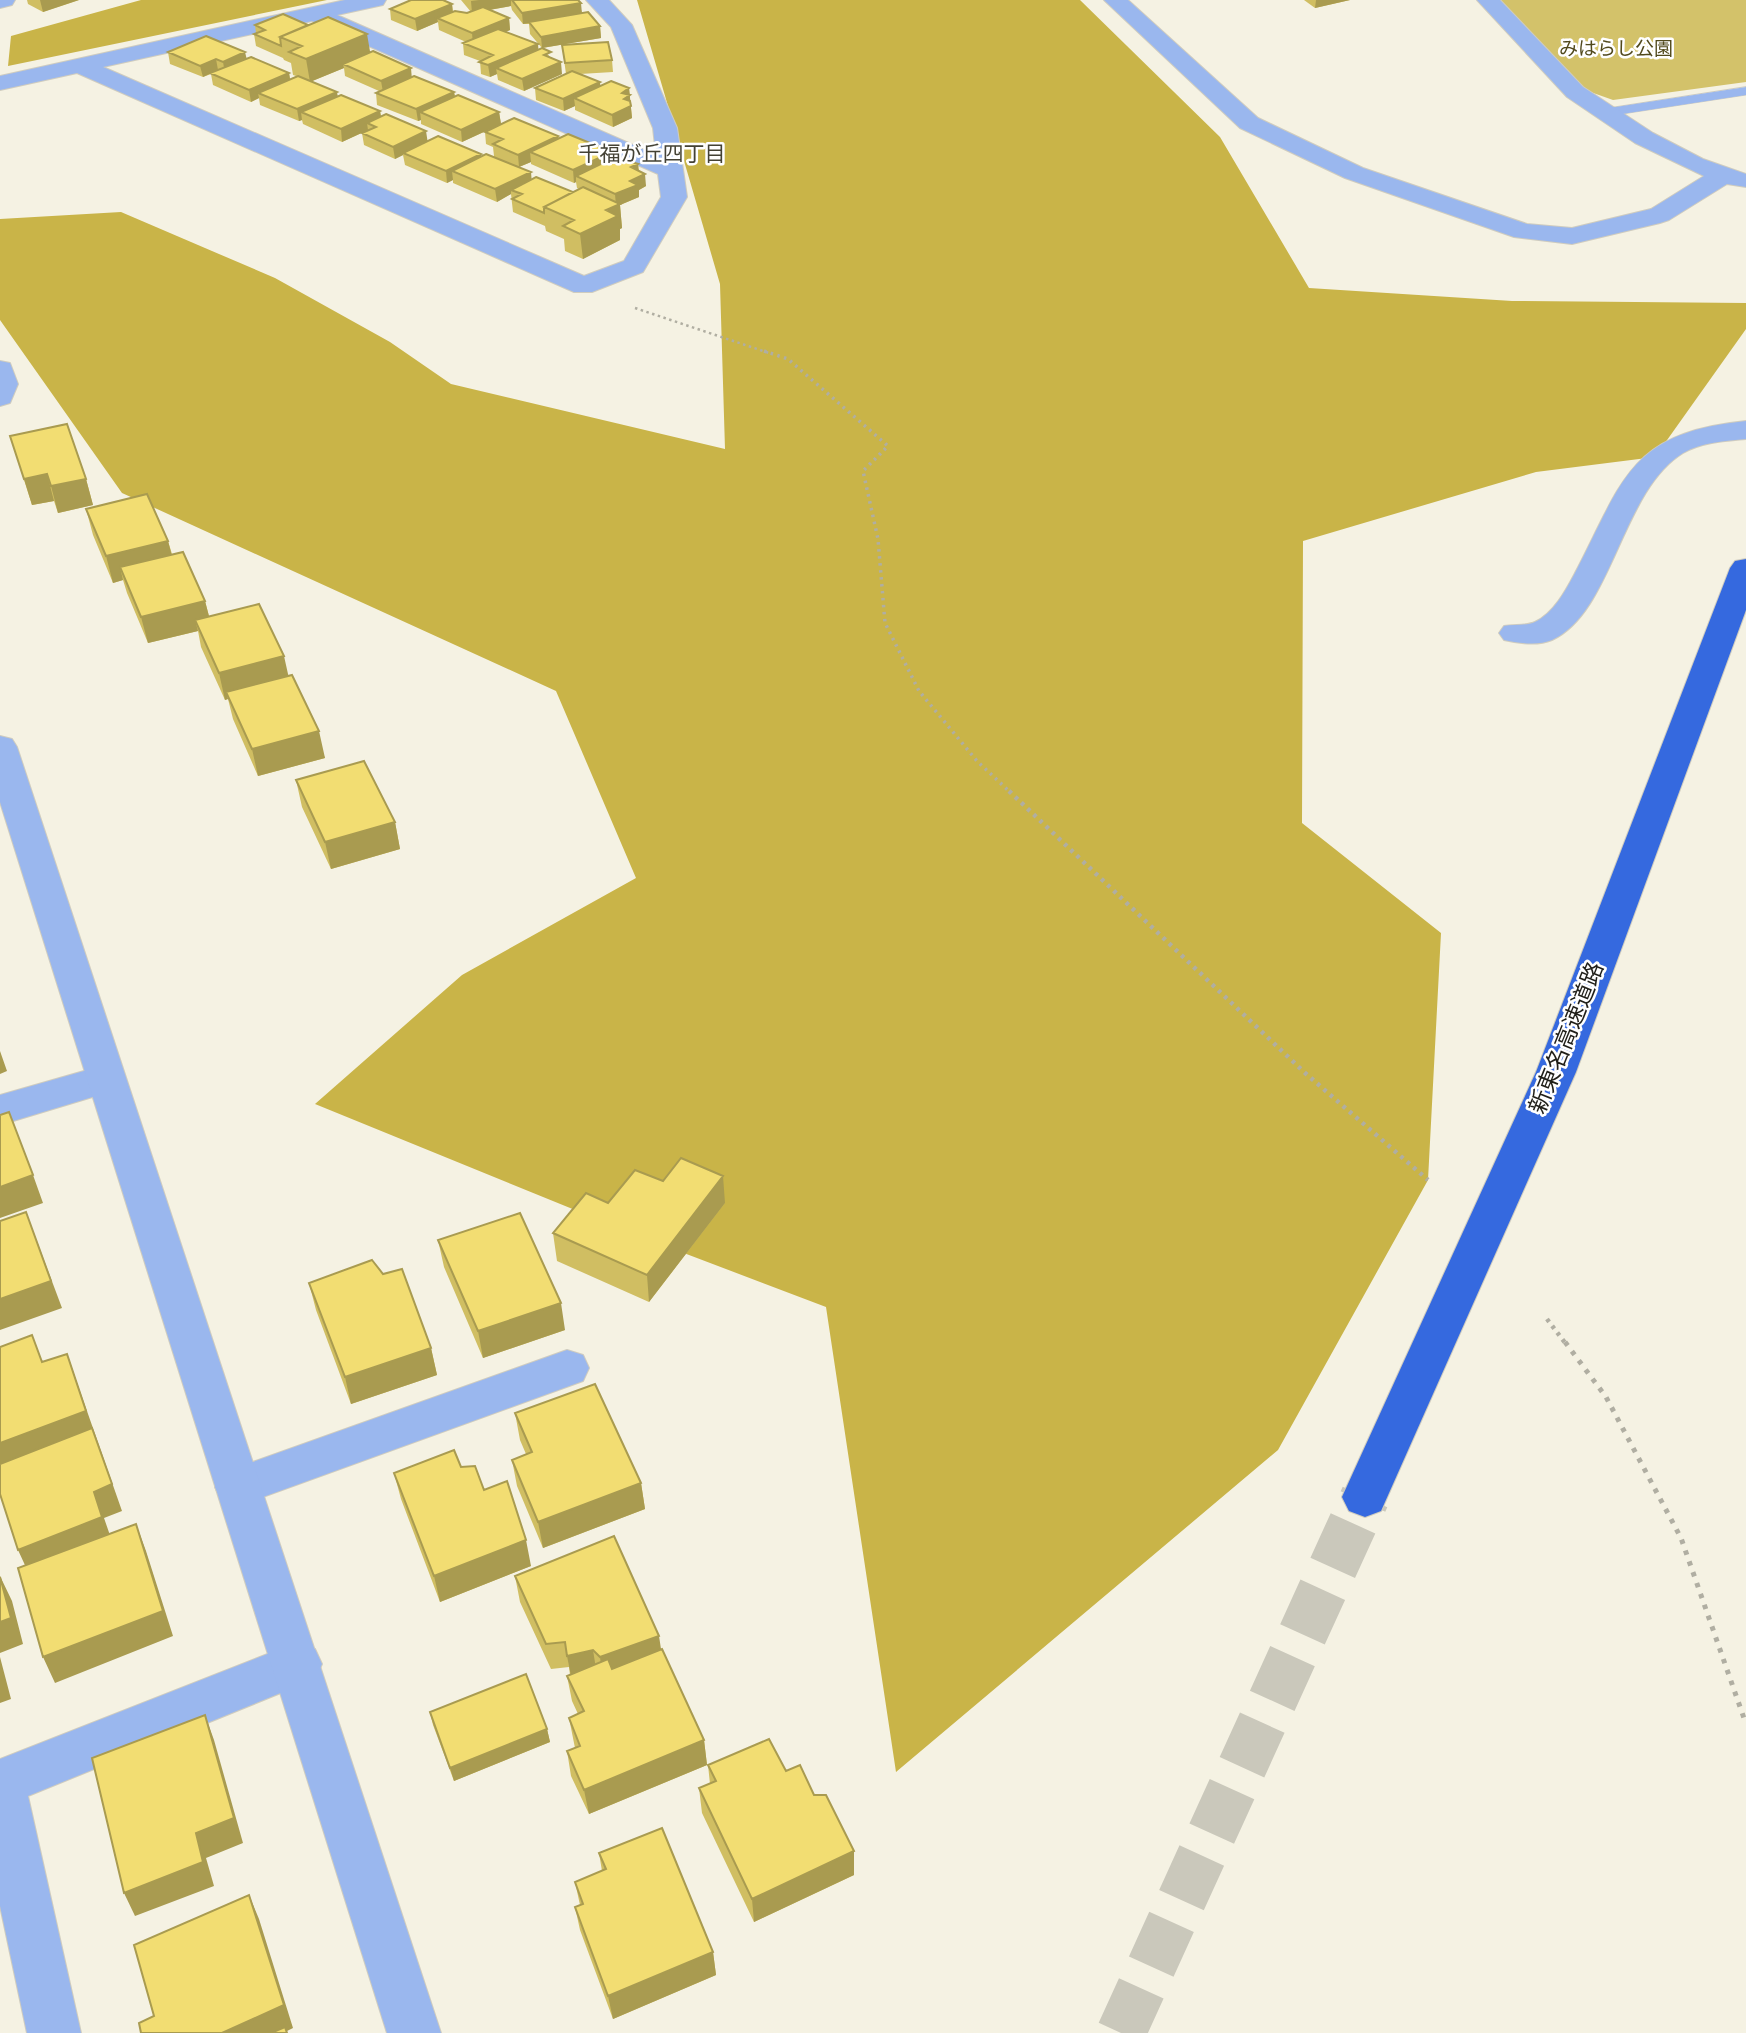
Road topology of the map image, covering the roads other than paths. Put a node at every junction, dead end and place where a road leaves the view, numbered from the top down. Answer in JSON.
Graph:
{"nodes":[{"id":1,"x":374,"y":0,"type":"edge"},
{"id":2,"x":597,"y":0,"type":"edge"},
{"id":3,"x":1115,"y":0,"type":"edge"},
{"id":4,"x":1488,"y":0,"type":"edge"},
{"id":5,"x":318,"y":15,"type":"junction"},
{"id":6,"x":83,"y":66,"type":"junction"},
{"id":7,"x":0,"y":83,"type":"edge"},
{"id":8,"x":1746,"y":91,"type":"edge"},
{"id":9,"x":1609,"y":112,"type":"junction"},
{"id":10,"x":670,"y":170,"type":"junction"},
{"id":11,"x":1735,"y":178,"type":"edge"},
{"id":12,"x":0,"y":369,"type":"edge"},
{"id":13,"x":0,"y":397,"type":"edge"},
{"id":14,"x":1746,"y":430,"type":"edge"},
{"id":15,"x":1746,"y":568,"type":"edge"},
{"id":16,"x":1515,"y":633,"type":"dead end"},
{"id":17,"x":0,"y":747,"type":"edge"},
{"id":18,"x":105,"y":1079,"type":"junction"},
{"id":19,"x":0,"y":1110,"type":"edge"},
{"id":20,"x":567,"y":1368,"type":"dead end"},
{"id":21,"x":238,"y":1487,"type":"junction"},
{"id":22,"x":1365,"y":1497,"type":"tunnel mouth"},
{"id":23,"x":298,"y":1664,"type":"junction"},
{"id":24,"x":0,"y":1784,"type":"edge"},
{"id":25,"x":54,"y":2033,"type":"edge"},
{"id":26,"x":414,"y":2033,"type":"edge"}],
"edges":[{"from":1,"to":5,"type":"street"},
{"from":2,"to":10,"type":"street"},
{"from":3,"to":11,"type":"street"},
{"from":4,"to":9,"type":"street"},
{"from":5,"to":6,"type":"street"},
{"from":5,"to":10,"type":"street"},
{"from":6,"to":7,"type":"street"},
{"from":6,"to":10,"type":"street"},
{"from":8,"to":9,"type":"lane"},
{"from":9,"to":11,"type":"street"},
{"from":12,"to":13,"type":"street"},
{"from":14,"to":16,"type":"street"},
{"from":15,"to":22,"type":"highway","name":"新東名高速道路"},
{"from":17,"to":18,"type":"street"},
{"from":18,"to":19,"type":"street"},
{"from":18,"to":21,"type":"street"},
{"from":20,"to":21,"type":"street"},
{"from":21,"to":23,"type":"street"},
{"from":23,"to":24,"type":"street"},
{"from":23,"to":26,"type":"street"},
{"from":24,"to":25,"type":"street"}]}
